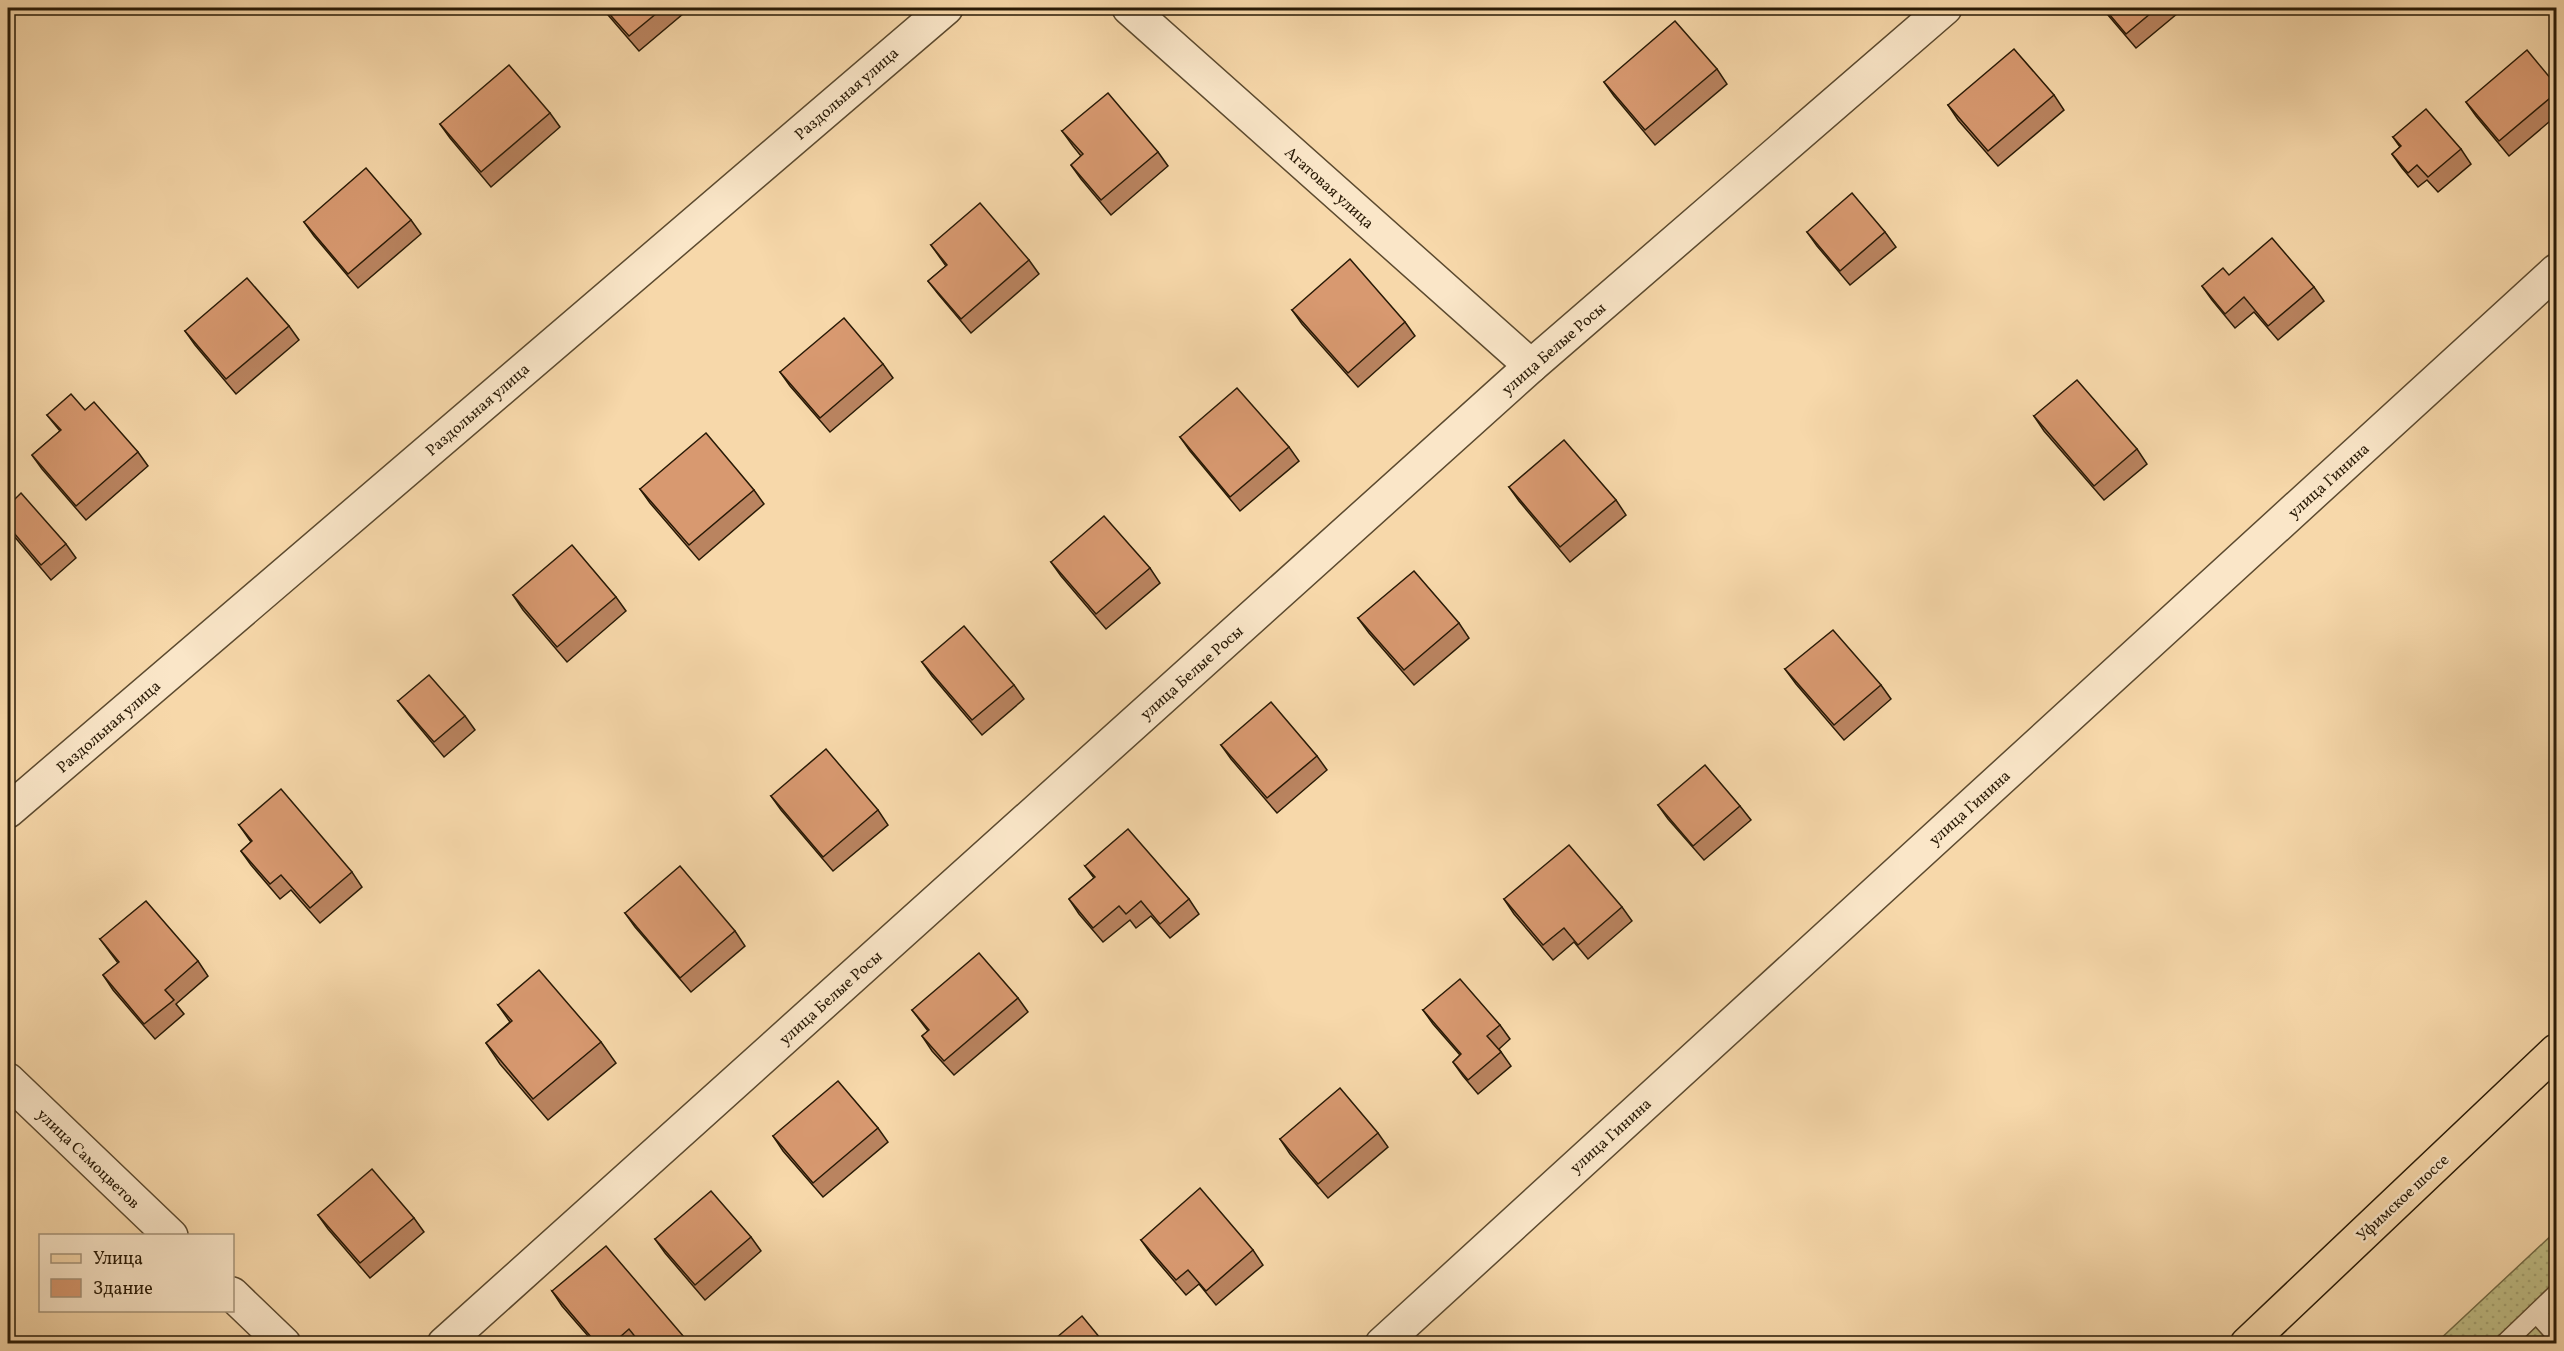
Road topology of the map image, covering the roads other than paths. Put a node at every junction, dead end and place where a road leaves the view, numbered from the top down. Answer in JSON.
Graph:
{"nodes":[{"id":1,"x":946,"y":8,"type":"edge"},
{"id":2,"x":1129,"y":8,"type":"edge"},
{"id":3,"x":1945,"y":8,"type":"edge"},
{"id":4,"x":2556,"y":272,"type":"edge"},
{"id":5,"x":1531,"y":366,"type":"junction"},
{"id":6,"x":8,"y":811,"type":"edge"},
{"id":7,"x":2556,"y":1052,"type":"edge"},
{"id":8,"x":8,"y":1080,"type":"edge"},
{"id":9,"x":169,"y":1234,"type":"edge"},
{"id":10,"x":2556,"y":1294,"type":"edge"},
{"id":11,"x":234,"y":1296,"type":"edge"},
{"id":12,"x":2536,"y":1314,"type":"junction"},
{"id":13,"x":2556,"y":1335,"type":"edge"},
{"id":14,"x":284,"y":1344,"type":"edge"},
{"id":15,"x":444,"y":1344,"type":"edge"},
{"id":16,"x":1382,"y":1344,"type":"edge"},
{"id":17,"x":2247,"y":1344,"type":"edge"},
{"id":18,"x":2504,"y":1344,"type":"edge"}],
"edges":[{"from":1,"to":6,"type":"street","name":"Раздольная улица"},
{"from":2,"to":5,"type":"street","name":"Агатовая улица"},
{"from":3,"to":5,"type":"street","name":"улица Белые Росы"},
{"from":4,"to":16,"type":"street","name":"улица Гинина"},
{"from":5,"to":15,"type":"street","name":"улица Белые Росы"},
{"from":7,"to":17,"type":"main road","name":"Уфимское шоссе"},
{"from":8,"to":9,"type":"street","name":"улица Самоцветов"},
{"from":10,"to":12,"type":"lane"},
{"from":11,"to":14,"type":"street"},
{"from":12,"to":13,"type":"lane"},
{"from":12,"to":18,"type":"lane"}]}
